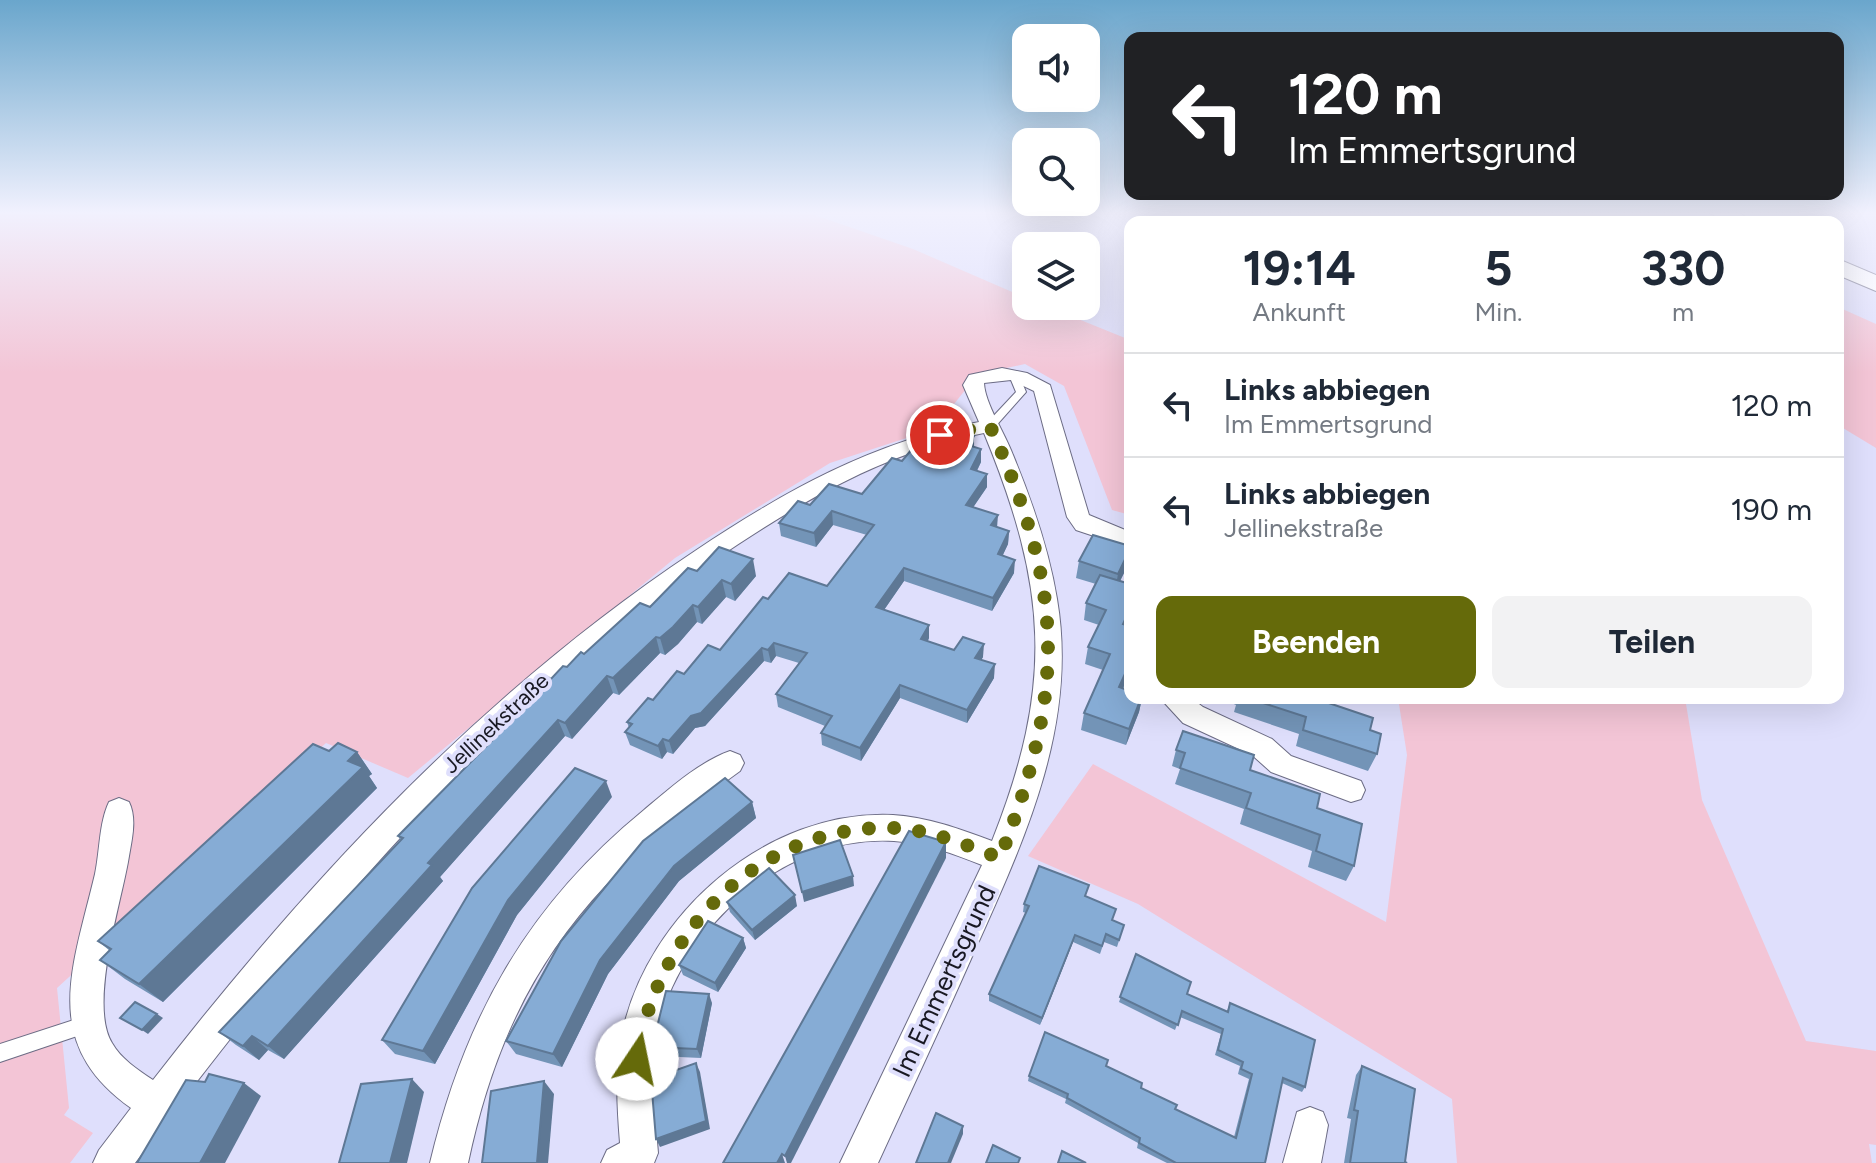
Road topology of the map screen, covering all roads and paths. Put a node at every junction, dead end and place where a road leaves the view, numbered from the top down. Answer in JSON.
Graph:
{"nodes":[{"id":1,"x":1844,"y":269,"type":"edge"},
{"id":2,"x":1876,"y":284,"type":"edge"},
{"id":3,"x":1016,"y":380,"type":"junction"},
{"id":4,"x":990,"y":426,"type":"junction"},
{"id":5,"x":1124,"y":538,"type":"edge"},
{"id":6,"x":1180,"y":704,"type":"edge"},
{"id":7,"x":730,"y":763,"type":"dead end"},
{"id":8,"x":1351,"y":790,"type":"dead end"},
{"id":9,"x":119,"y":811,"type":"dead end"},
{"id":10,"x":1005,"y":846,"type":"junction"},
{"id":11,"x":89,"y":1024,"type":"junction"},
{"id":12,"x":0,"y":1053,"type":"edge"},
{"id":13,"x":156,"y":1104,"type":"junction"},
{"id":14,"x":1310,"y":1125,"type":"dead end"},
{"id":15,"x":112,"y":1163,"type":"edge"},
{"id":16,"x":449,"y":1163,"type":"edge"},
{"id":17,"x":620,"y":1163,"type":"edge"},
{"id":18,"x":859,"y":1163,"type":"edge"},
{"id":19,"x":1302,"y":1163,"type":"edge"}],
"edges":[{"from":1,"to":2,"type":"main road"},
{"from":3,"to":4,"type":"lane"},
{"from":3,"to":4,"type":"street","name":"Im Emmertsgrund"},
{"from":3,"to":5,"type":"street"},
{"from":4,"to":10,"type":"street","name":"Im Emmertsgrund"},
{"from":4,"to":13,"type":"street","name":"Jellinekstraße"},
{"from":6,"to":8,"type":"street"},
{"from":7,"to":16,"type":"street"},
{"from":9,"to":11,"type":"street"},
{"from":10,"to":17,"type":"street"},
{"from":10,"to":18,"type":"street","name":"Im Emmertsgrund"},
{"from":11,"to":12,"type":"lane"},
{"from":11,"to":13,"type":"street"},
{"from":13,"to":15,"type":"street","name":"Jellinekstraße"},
{"from":14,"to":19,"type":"street"}]}
